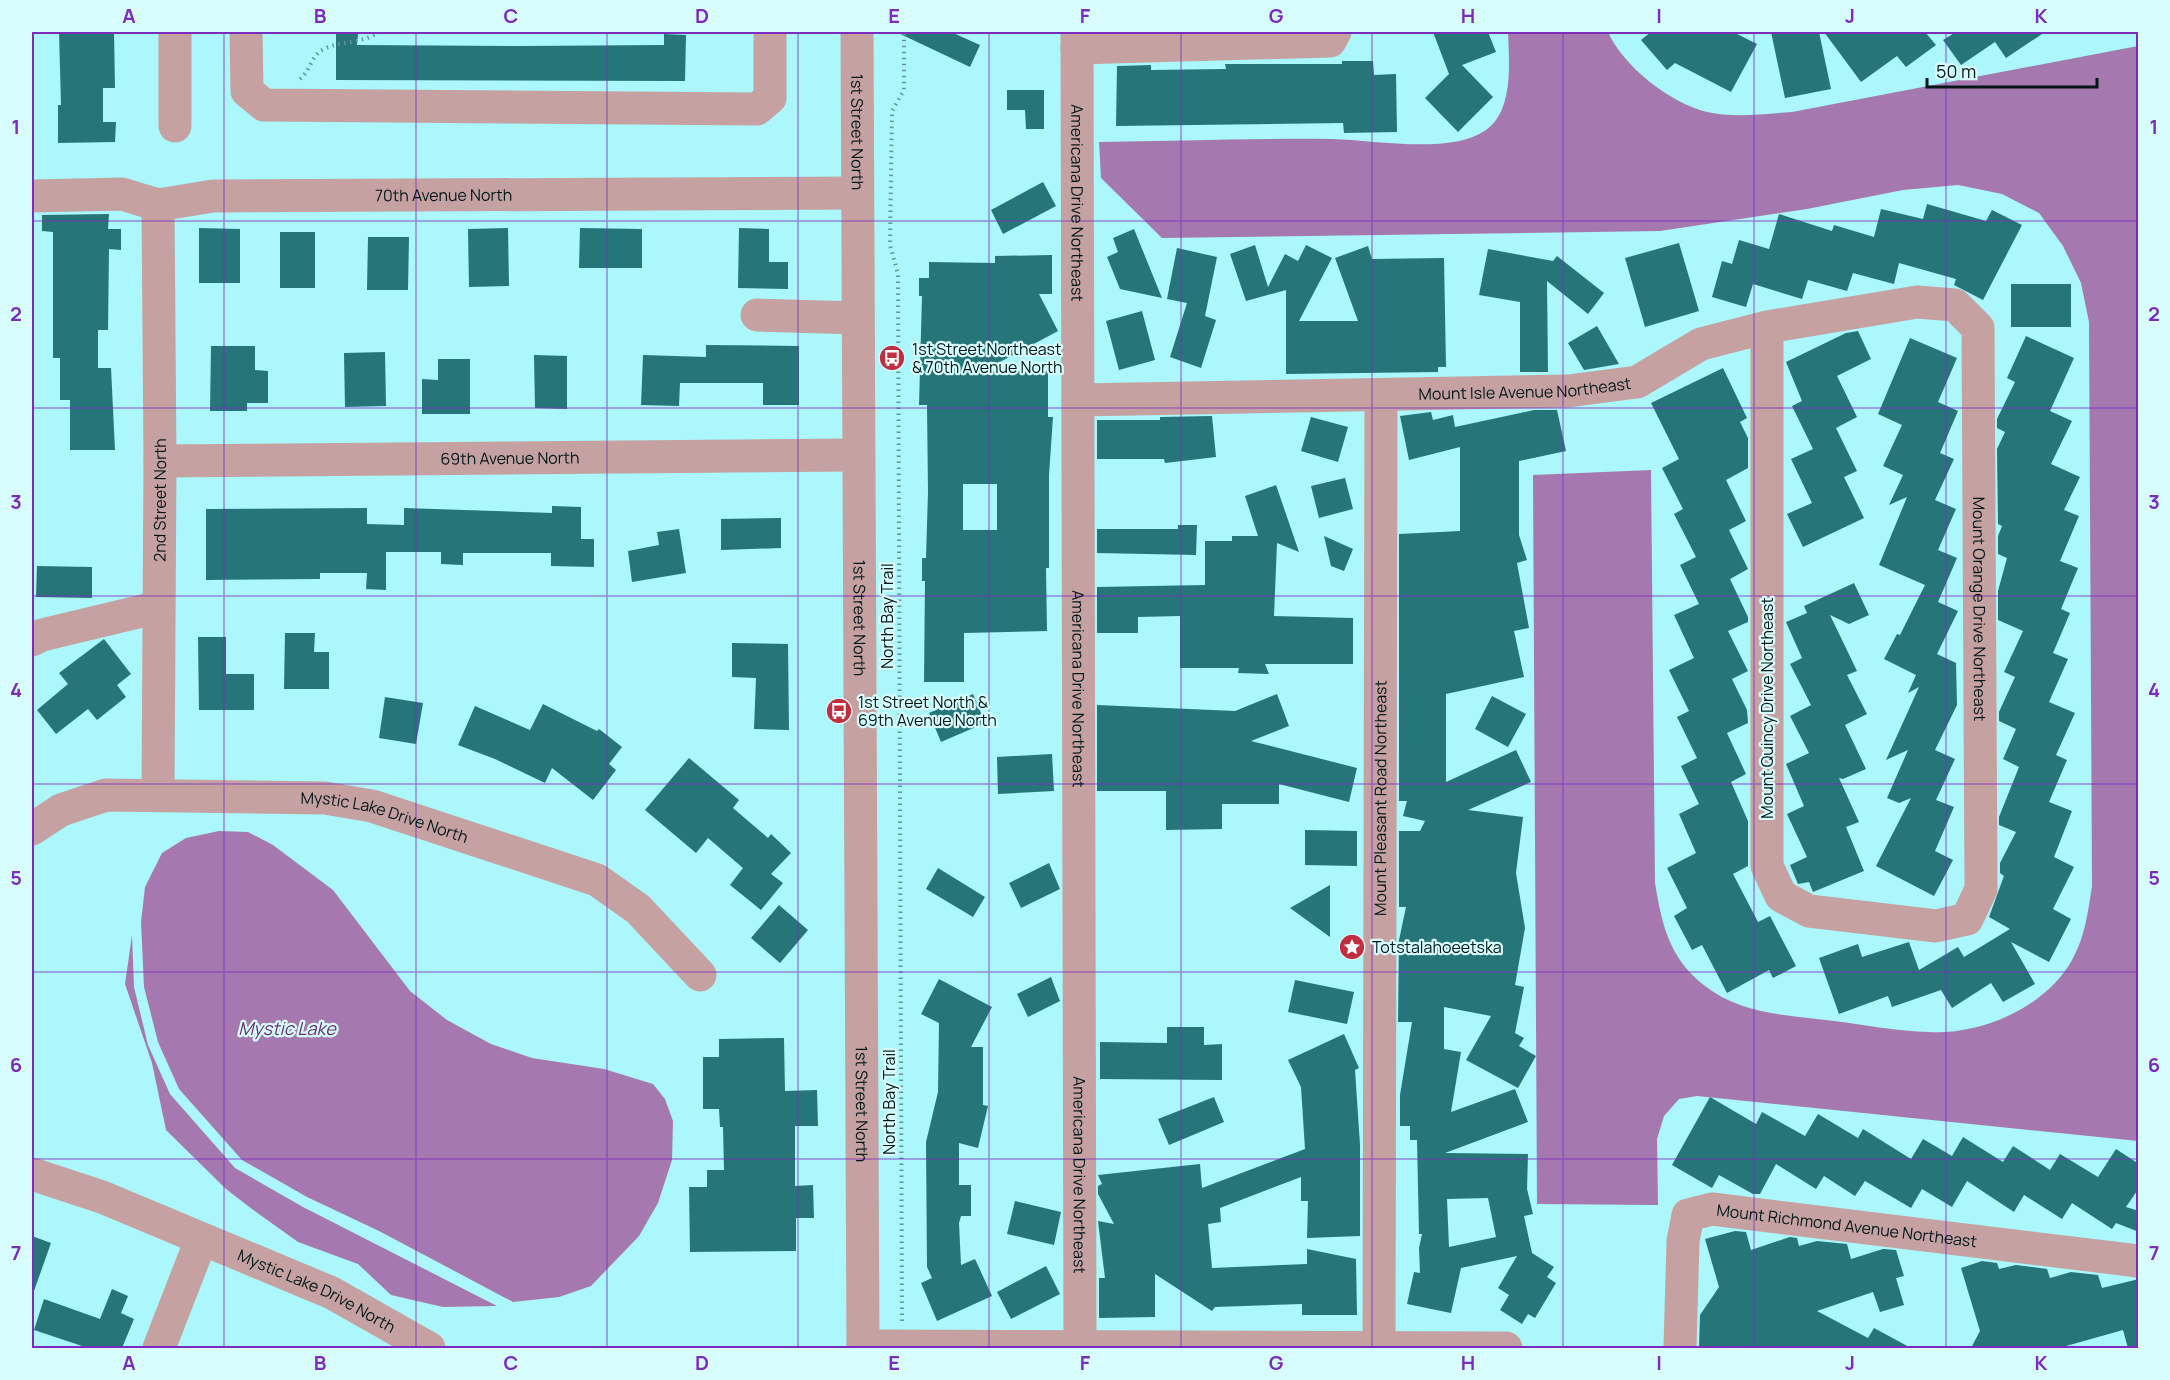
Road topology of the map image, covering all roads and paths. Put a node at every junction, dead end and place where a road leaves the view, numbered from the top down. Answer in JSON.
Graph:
{"nodes":[{"id":1,"x":175,"y":32,"type":"edge"},
{"id":2,"x":246,"y":32,"type":"edge"},
{"id":3,"x":379,"y":32,"type":"edge"},
{"id":4,"x":770,"y":32,"type":"edge"},
{"id":5,"x":857,"y":32,"type":"edge"},
{"id":6,"x":904,"y":32,"type":"edge"},
{"id":7,"x":1335,"y":32,"type":"edge"},
{"id":8,"x":1077,"y":40,"type":"edge"},
{"id":9,"x":295,"y":81,"type":"dead end"},
{"id":10,"x":175,"y":126,"type":"dead end"},
{"id":11,"x":857,"y":194,"type":"junction"},
{"id":12,"x":32,"y":196,"type":"edge"},
{"id":13,"x":158,"y":206,"type":"junction"},
{"id":14,"x":1954,"y":305,"type":"joint"},
{"id":15,"x":757,"y":315,"type":"dead end"},
{"id":16,"x":858,"y":318,"type":"junction"},
{"id":17,"x":1767,"y":327,"type":"junction"},
{"id":18,"x":1381,"y":396,"type":"junction"},
{"id":19,"x":1078,"y":400,"type":"junction"},
{"id":20,"x":858,"y":456,"type":"junction"},
{"id":21,"x":160,"y":461,"type":"junction"},
{"id":22,"x":159,"y":607,"type":"junction"},
{"id":23,"x":32,"y":640,"type":"edge"},
{"id":24,"x":158,"y":794,"type":"junction"},
{"id":25,"x":32,"y":829,"type":"edge"},
{"id":26,"x":1966,"y":918,"type":"joint"},
{"id":27,"x":700,"y":975,"type":"dead end"},
{"id":28,"x":32,"y":1174,"type":"edge"},
{"id":29,"x":201,"y":1240,"type":"junction"},
{"id":30,"x":2139,"y":1261,"type":"edge"},
{"id":31,"x":902,"y":1345,"type":"junction"},
{"id":32,"x":1080,"y":1346,"type":"junction"},
{"id":33,"x":1379,"y":1346,"type":"junction"},
{"id":34,"x":863,"y":1347,"type":"edge"},
{"id":35,"x":159,"y":1348,"type":"edge"},
{"id":36,"x":429,"y":1348,"type":"edge"},
{"id":37,"x":1506,"y":1348,"type":"edge"},
{"id":38,"x":1680,"y":1348,"type":"edge"}],
"edges":[{"from":1,"to":10,"type":"street"},
{"from":2,"to":4,"type":"street"},
{"from":3,"to":9,"type":"path"},
{"from":5,"to":11,"type":"street","name":"1st Street North"},
{"from":6,"to":31,"type":"path","name":"North Bay Trail"},
{"from":7,"to":8,"type":"street"},
{"from":8,"to":19,"type":"street","name":"Americana Drive Northeast"},
{"from":11,"to":13,"type":"street","name":"70th Avenue North"},
{"from":11,"to":16,"type":"street","name":"1st Street North"},
{"from":12,"to":13,"type":"street","name":"70th Avenue North"},
{"from":13,"to":21,"type":"street","name":"2nd Street North"},
{"from":14,"to":17,"type":"street","name":"Mount Isle Avenue Northeast"},
{"from":14,"to":26,"type":"street","name":"Mount Orange Drive Northeast"},
{"from":15,"to":16,"type":"street"},
{"from":16,"to":20,"type":"street","name":"1st Street North"},
{"from":17,"to":18,"type":"street","name":"Mount Isle Avenue Northeast"},
{"from":17,"to":26,"type":"street","name":"Mount Quincy Drive Northeast"},
{"from":18,"to":19,"type":"street","name":"Mount Isle Avenue Northeast"},
{"from":18,"to":33,"type":"street","name":"Mount Pleasant Road Northeast"},
{"from":19,"to":32,"type":"street","name":"Americana Drive Northeast"},
{"from":20,"to":21,"type":"street","name":"69th Avenue North"},
{"from":20,"to":34,"type":"street","name":"1st Street North"},
{"from":21,"to":22,"type":"street","name":"2nd Street North"},
{"from":22,"to":23,"type":"street"},
{"from":22,"to":24,"type":"street","name":"2nd Street North"},
{"from":24,"to":25,"type":"street","name":"Mystic Lake Drive North"},
{"from":24,"to":27,"type":"street","name":"Mystic Lake Drive North"},
{"from":28,"to":29,"type":"street","name":"Mystic Lake Drive North"},
{"from":29,"to":35,"type":"street"},
{"from":29,"to":36,"type":"street","name":"Mystic Lake Drive North"},
{"from":30,"to":38,"type":"street","name":"Mount Richmond Avenue Northeast"},
{"from":31,"to":32,"type":"street"},
{"from":31,"to":34,"type":"street"},
{"from":32,"to":33,"type":"street"},
{"from":33,"to":37,"type":"street"}]}
